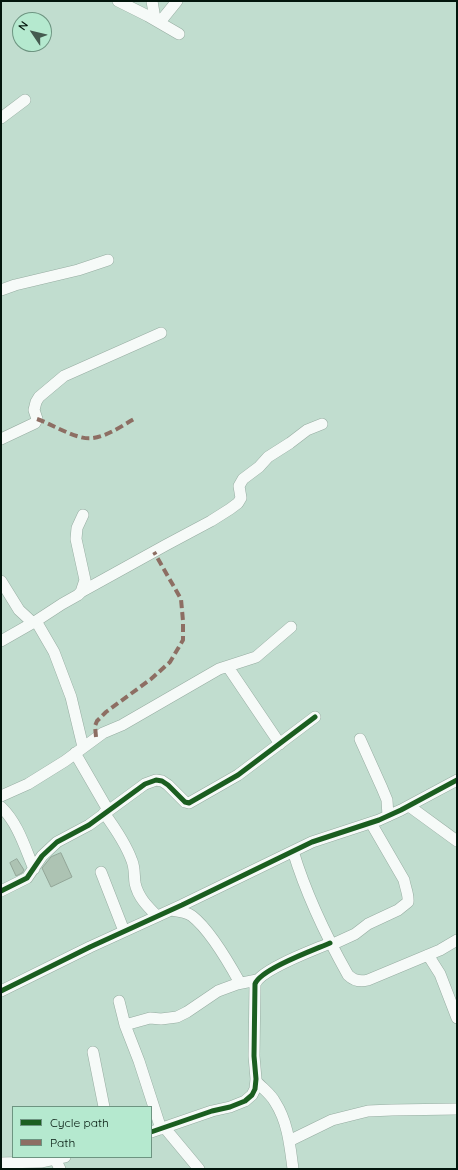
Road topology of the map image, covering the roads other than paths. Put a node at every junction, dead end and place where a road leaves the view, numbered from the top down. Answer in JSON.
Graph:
{"nodes":[{"id":1,"x":118,"y":1,"type":"edge"},
{"id":2,"x":152,"y":1,"type":"edge"},
{"id":3,"x":177,"y":1,"type":"edge"},
{"id":4,"x":158,"y":21,"type":"junction"},
{"id":5,"x":179,"y":34,"type":"dead end"},
{"id":6,"x":25,"y":100,"type":"dead end"},
{"id":7,"x":1,"y":118,"type":"edge"},
{"id":8,"x":108,"y":260,"type":"dead end"},
{"id":9,"x":1,"y":290,"type":"edge"},
{"id":10,"x":161,"y":333,"type":"dead end"},
{"id":11,"x":322,"y":424,"type":"dead end"},
{"id":12,"x":1,"y":439,"type":"edge"},
{"id":13,"x":83,"y":515,"type":"dead end"},
{"id":14,"x":1,"y":581,"type":"edge"},
{"id":15,"x":81,"y":592,"type":"junction"},
{"id":16,"x":34,"y":622,"type":"junction"},
{"id":17,"x":291,"y":627,"type":"dead end"},
{"id":18,"x":1,"y":641,"type":"edge"},
{"id":19,"x":228,"y":667,"type":"junction"},
{"id":20,"x":316,"y":717,"type":"dead end"},
{"id":21,"x":360,"y":739,"type":"dead end"},
{"id":22,"x":280,"y":744,"type":"junction"},
{"id":23,"x":79,"y":750,"type":"junction"},
{"id":24,"x":457,"y":780,"type":"edge"},
{"id":25,"x":1,"y":796,"type":"edge"},
{"id":26,"x":409,"y":806,"type":"junction"},
{"id":27,"x":1,"y":808,"type":"edge"},
{"id":28,"x":106,"y":812,"type":"junction"},
{"id":29,"x":388,"y":816,"type":"junction"},
{"id":30,"x":371,"y":823,"type":"junction"},
{"id":31,"x":457,"y":841,"type":"edge"},
{"id":32,"x":293,"y":851,"type":"junction"},
{"id":33,"x":34,"y":869,"type":"junction"},
{"id":34,"x":101,"y":872,"type":"dead end"},
{"id":35,"x":1,"y":891,"type":"edge"},
{"id":36,"x":171,"y":910,"type":"junction"},
{"id":37,"x":157,"y":916,"type":"junction"},
{"id":38,"x":124,"y":931,"type":"junction"},
{"id":39,"x":457,"y":940,"type":"edge"},
{"id":40,"x":331,"y":944,"type":"junction"},
{"id":41,"x":428,"y":955,"type":"junction"},
{"id":42,"x":257,"y":980,"type":"junction"},
{"id":43,"x":240,"y":983,"type":"junction"},
{"id":44,"x":1,"y":991,"type":"edge"},
{"id":45,"x":119,"y":1001,"type":"dead end"},
{"id":46,"x":457,"y":1018,"type":"edge"},
{"id":47,"x":125,"y":1025,"type":"junction"},
{"id":48,"x":93,"y":1052,"type":"dead end"},
{"id":49,"x":256,"y":1081,"type":"junction"},
{"id":50,"x":104,"y":1106,"type":"edge"},
{"id":51,"x":457,"y":1109,"type":"edge"},
{"id":52,"x":159,"y":1129,"type":"edge"},
{"id":53,"x":289,"y":1141,"type":"junction"},
{"id":54,"x":60,"y":1162,"type":"edge"},
{"id":55,"x":1,"y":1163,"type":"edge"},
{"id":56,"x":198,"y":1169,"type":"edge"},
{"id":57,"x":293,"y":1169,"type":"edge"}],
"edges":[{"from":1,"to":4,"type":"street"},
{"from":2,"to":4,"type":"street"},
{"from":3,"to":4,"type":"street"},
{"from":4,"to":5,"type":"street"},
{"from":6,"to":7,"type":"street"},
{"from":8,"to":9,"type":"street"},
{"from":10,"to":12,"type":"street"},
{"from":11,"to":15,"type":"street"},
{"from":13,"to":15,"type":"street"},
{"from":14,"to":16,"type":"street"},
{"from":15,"to":16,"type":"street"},
{"from":16,"to":18,"type":"street"},
{"from":16,"to":23,"type":"street"},
{"from":17,"to":19,"type":"street"},
{"from":19,"to":22,"type":"street"},
{"from":19,"to":23,"type":"street"},
{"from":20,"to":22,"type":"street"},
{"from":21,"to":29,"type":"street"},
{"from":22,"to":28,"type":"street"},
{"from":23,"to":25,"type":"street"},
{"from":23,"to":28,"type":"street"},
{"from":24,"to":26,"type":"street"},
{"from":26,"to":29,"type":"street"},
{"from":26,"to":31,"type":"street"},
{"from":27,"to":33,"type":"street"},
{"from":28,"to":33,"type":"street"},
{"from":28,"to":37,"type":"street"},
{"from":29,"to":30,"type":"street"},
{"from":30,"to":32,"type":"street"},
{"from":30,"to":40,"type":"street"},
{"from":32,"to":36,"type":"street"},
{"from":32,"to":40,"type":"street"},
{"from":33,"to":35,"type":"street"},
{"from":34,"to":38,"type":"street"},
{"from":36,"to":37,"type":"street"},
{"from":36,"to":43,"type":"street"},
{"from":37,"to":38,"type":"street"},
{"from":38,"to":44,"type":"street"},
{"from":39,"to":41,"type":"street"},
{"from":40,"to":41,"type":"street"},
{"from":40,"to":42,"type":"street"},
{"from":41,"to":46,"type":"street"},
{"from":42,"to":43,"type":"street"},
{"from":42,"to":49,"type":"street"},
{"from":43,"to":47,"type":"street"},
{"from":45,"to":47,"type":"street"},
{"from":47,"to":52,"type":"street"},
{"from":48,"to":50,"type":"street"},
{"from":49,"to":52,"type":"street"},
{"from":49,"to":53,"type":"street"},
{"from":51,"to":53,"type":"street"},
{"from":52,"to":56,"type":"street"},
{"from":53,"to":57,"type":"street"},
{"from":54,"to":55,"type":"street"}]}
